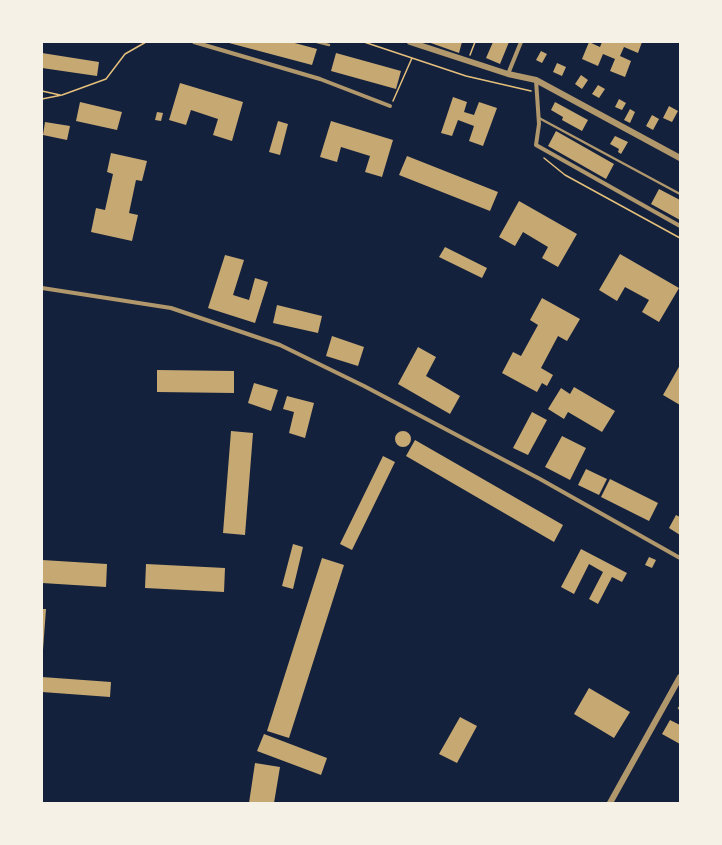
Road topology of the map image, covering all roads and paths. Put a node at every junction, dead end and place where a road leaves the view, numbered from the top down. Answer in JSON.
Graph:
{"nodes":[{"id":1,"x":146,"y":42,"type":"edge"},
{"id":2,"x":194,"y":42,"type":"edge"},
{"id":3,"x":317,"y":42,"type":"edge"},
{"id":4,"x":364,"y":42,"type":"edge"},
{"id":5,"x":410,"y":42,"type":"edge"},
{"id":6,"x":475,"y":42,"type":"edge"},
{"id":7,"x":521,"y":42,"type":"edge"},
{"id":8,"x":329,"y":45,"type":"dead end"},
{"id":9,"x":412,"y":58,"type":"junction"},
{"id":10,"x":468,"y":61,"type":"junction"},
{"id":11,"x":508,"y":74,"type":"junction"},
{"id":12,"x":536,"y":80,"type":"junction"},
{"id":13,"x":42,"y":92,"type":"edge"},
{"id":14,"x":537,"y":92,"type":"junction"},
{"id":15,"x":62,"y":95,"type":"junction"},
{"id":16,"x":42,"y":99,"type":"edge"},
{"id":17,"x":390,"y":106,"type":"joint"},
{"id":18,"x":539,"y":118,"type":"junction"},
{"id":19,"x":543,"y":156,"type":"dead end"},
{"id":20,"x":680,"y":158,"type":"edge"},
{"id":21,"x":680,"y":194,"type":"edge"},
{"id":22,"x":680,"y":226,"type":"edge"},
{"id":23,"x":680,"y":238,"type":"edge"},
{"id":24,"x":42,"y":288,"type":"edge"},
{"id":25,"x":680,"y":558,"type":"edge"},
{"id":26,"x":680,"y":677,"type":"edge"},
{"id":27,"x":610,"y":803,"type":"edge"}],
"edges":[{"from":1,"to":15,"type":"path"},
{"from":2,"to":17,"type":"street"},
{"from":3,"to":8,"type":"lane"},
{"from":4,"to":9,"type":"path"},
{"from":5,"to":10,"type":"street"},
{"from":6,"to":10,"type":"path"},
{"from":7,"to":11,"type":"street"},
{"from":9,"to":14,"type":"path"},
{"from":9,"to":17,"type":"path"},
{"from":10,"to":11,"type":"street"},
{"from":11,"to":12,"type":"street"},
{"from":12,"to":14,"type":"street"},
{"from":12,"to":20,"type":"street"},
{"from":13,"to":15,"type":"path"},
{"from":14,"to":18,"type":"street"},
{"from":15,"to":16,"type":"path"},
{"from":18,"to":21,"type":"lane"},
{"from":18,"to":22,"type":"street"},
{"from":19,"to":23,"type":"path"},
{"from":24,"to":25,"type":"street"},
{"from":26,"to":27,"type":"street"}]}
